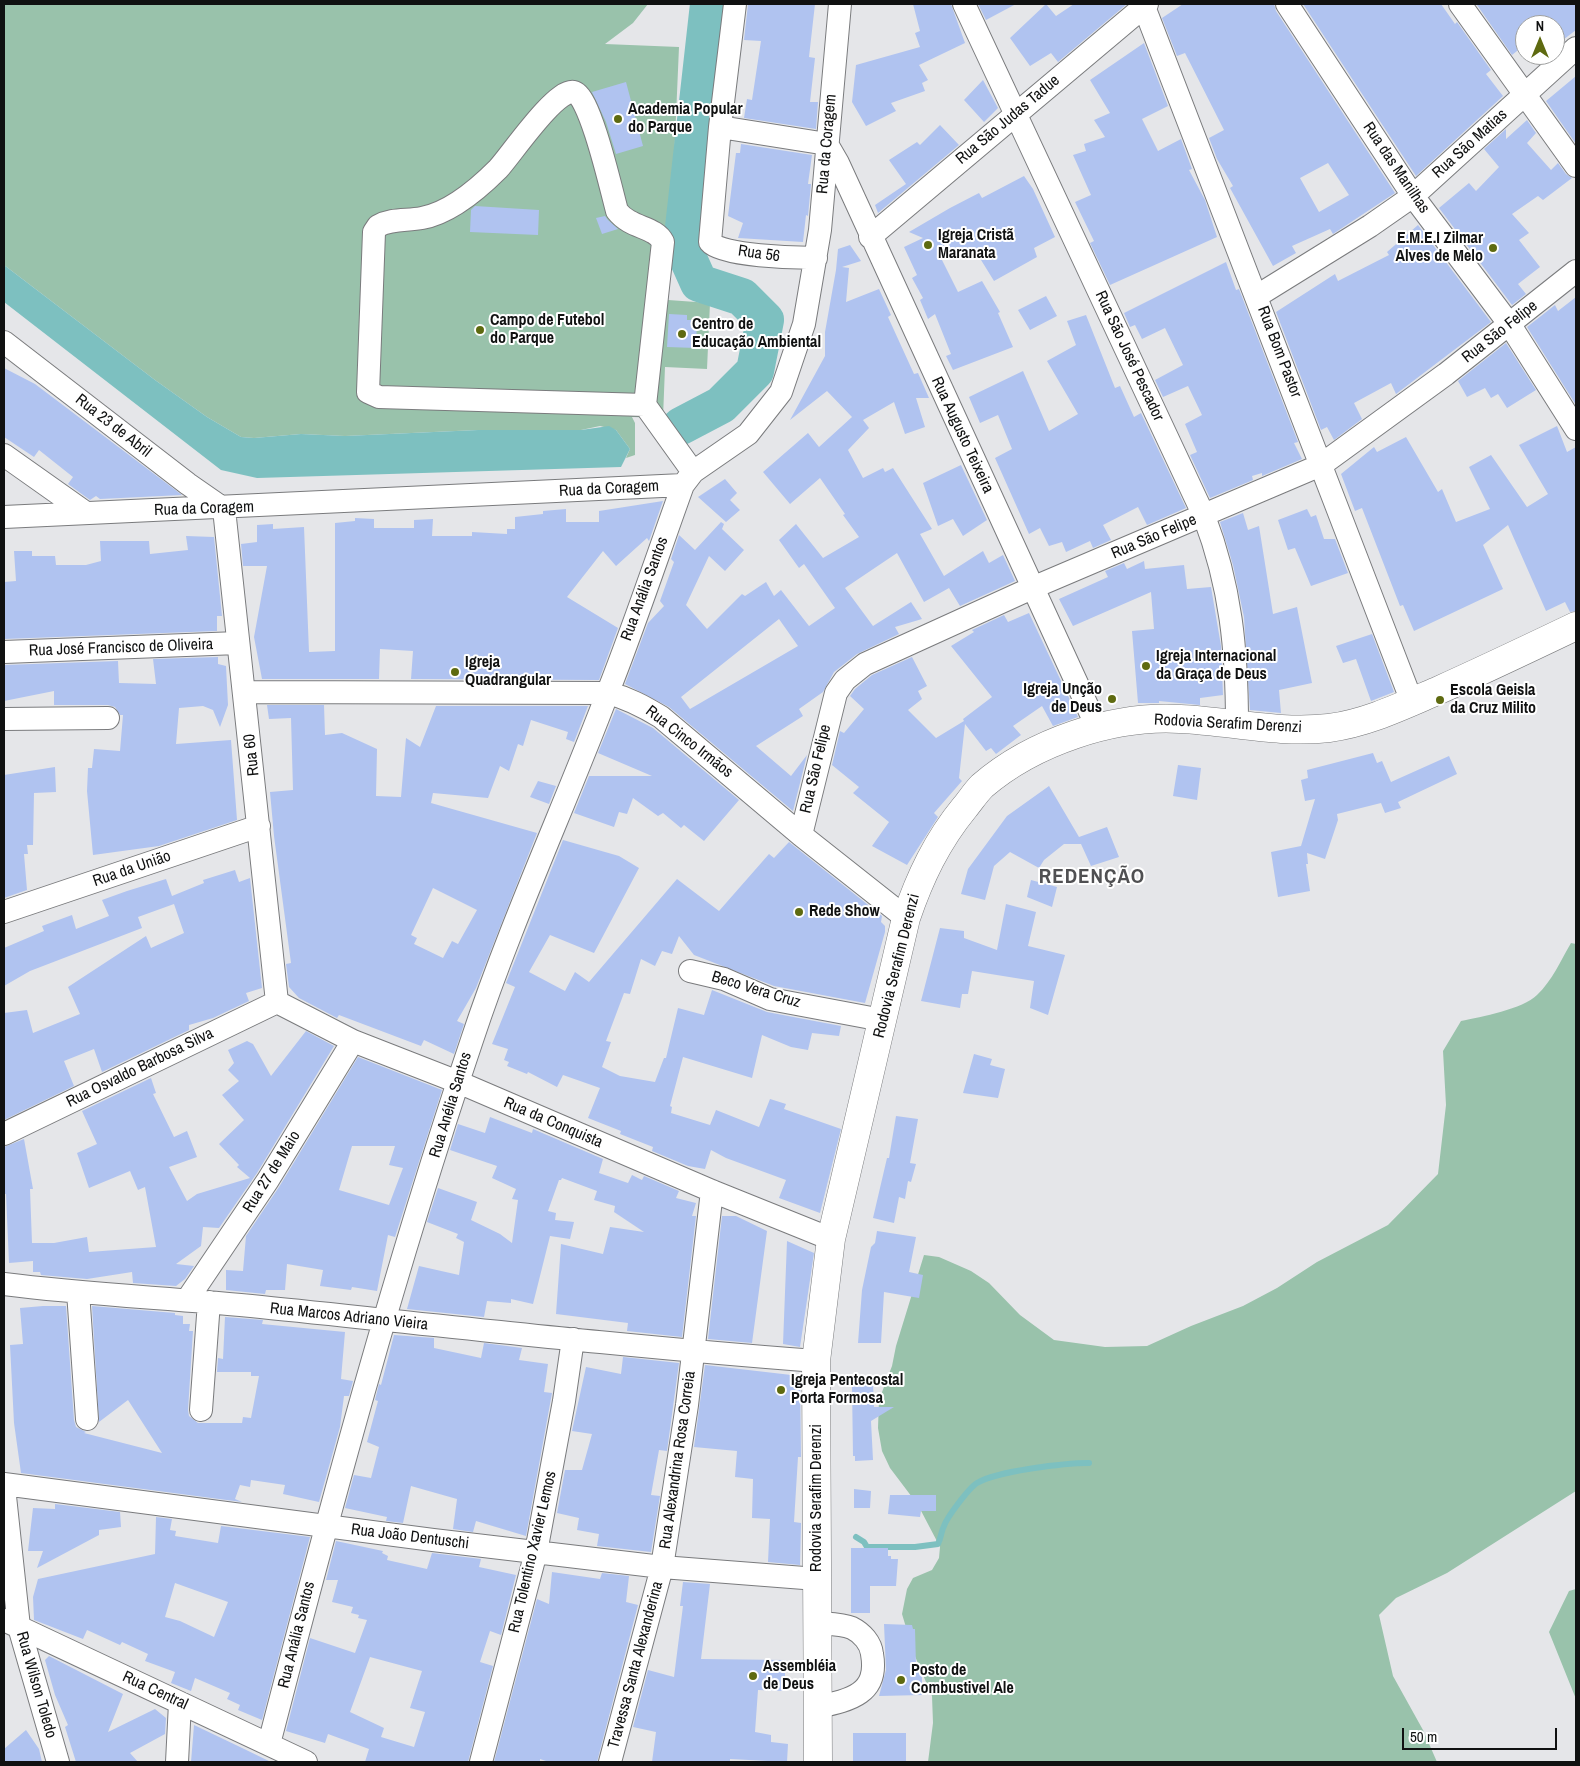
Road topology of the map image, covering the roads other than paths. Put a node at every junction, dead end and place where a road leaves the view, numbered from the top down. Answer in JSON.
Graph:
{"nodes":[{"id":1,"x":735,"y":4,"type":"edge"},
{"id":2,"x":840,"y":4,"type":"edge"},
{"id":3,"x":964,"y":4,"type":"edge"},
{"id":4,"x":1287,"y":4,"type":"edge"},
{"id":5,"x":1460,"y":4,"type":"edge"},
{"id":6,"x":1145,"y":5,"type":"edge"},
{"id":7,"x":1576,"y":48,"type":"edge"},
{"id":8,"x":1525,"y":94,"type":"junction"},
{"id":9,"x":1015,"y":114,"type":"junction"},
{"id":10,"x":720,"y":128,"type":"junction"},
{"id":11,"x":827,"y":144,"type":"junction"},
{"id":12,"x":1576,"y":166,"type":"edge"},
{"id":13,"x":1413,"y":196,"type":"junction"},
{"id":14,"x":821,"y":214,"type":"junction"},
{"id":15,"x":867,"y":231,"type":"junction"},
{"id":16,"x":816,"y":258,"type":"junction"},
{"id":17,"x":1576,"y":271,"type":"edge"},
{"id":18,"x":1257,"y":296,"type":"junction"},
{"id":19,"x":1510,"y":325,"type":"junction"},
{"id":20,"x":4,"y":342,"type":"edge"},
{"id":21,"x":645,"y":405,"type":"junction"},
{"id":22,"x":1576,"y":428,"type":"edge"},
{"id":23,"x":4,"y":455,"type":"edge"},
{"id":24,"x":1321,"y":464,"type":"junction"},
{"id":25,"x":688,"y":479,"type":"junction"},
{"id":26,"x":224,"y":509,"type":"junction"},
{"id":27,"x":86,"y":513,"type":"junction"},
{"id":28,"x":1204,"y":516,"type":"junction"},
{"id":29,"x":4,"y":517,"type":"edge"},
{"id":30,"x":1032,"y":588,"type":"junction"},
{"id":31,"x":1576,"y":626,"type":"edge"},
{"id":32,"x":238,"y":643,"type":"junction"},
{"id":33,"x":4,"y":652,"type":"edge"},
{"id":34,"x":244,"y":692,"type":"junction"},
{"id":35,"x":608,"y":694,"type":"junction"},
{"id":36,"x":1412,"y":702,"type":"junction"},
{"id":37,"x":108,"y":718,"type":"dead end"},
{"id":38,"x":4,"y":719,"type":"edge"},
{"id":39,"x":1237,"y":725,"type":"junction"},
{"id":40,"x":1097,"y":726,"type":"junction"},
{"id":41,"x":259,"y":826,"type":"junction"},
{"id":42,"x":801,"y":835,"type":"junction"},
{"id":43,"x":4,"y":912,"type":"edge"},
{"id":44,"x":906,"y":918,"type":"junction"},
{"id":45,"x":690,"y":971,"type":"dead end"},
{"id":46,"x":277,"y":1002,"type":"junction"},
{"id":47,"x":882,"y":1020,"type":"junction"},
{"id":48,"x":353,"y":1040,"type":"junction"},
{"id":49,"x":458,"y":1082,"type":"junction"},
{"id":50,"x":4,"y":1134,"type":"edge"},
{"id":51,"x":712,"y":1191,"type":"junction"},
{"id":52,"x":831,"y":1239,"type":"junction"},
{"id":53,"x":4,"y":1284,"type":"edge"},
{"id":54,"x":78,"y":1292,"type":"junction"},
{"id":55,"x":198,"y":1301,"type":"junction"},
{"id":56,"x":384,"y":1320,"type":"junction"},
{"id":57,"x":573,"y":1339,"type":"junction"},
{"id":58,"x":693,"y":1352,"type":"junction"},
{"id":59,"x":816,"y":1361,"type":"junction"},
{"id":60,"x":201,"y":1410,"type":"dead end"},
{"id":61,"x":87,"y":1419,"type":"dead end"},
{"id":62,"x":4,"y":1486,"type":"edge"},
{"id":63,"x":325,"y":1527,"type":"junction"},
{"id":64,"x":536,"y":1552,"type":"junction"},
{"id":65,"x":662,"y":1567,"type":"junction"},
{"id":66,"x":817,"y":1579,"type":"junction"},
{"id":67,"x":11,"y":1623,"type":"edge"},
{"id":68,"x":817,"y":1623,"type":"junction"},
{"id":69,"x":180,"y":1703,"type":"junction"},
{"id":70,"x":818,"y":1707,"type":"junction"},
{"id":71,"x":270,"y":1744,"type":"junction"},
{"id":72,"x":58,"y":1762,"type":"edge"},
{"id":73,"x":177,"y":1762,"type":"edge"},
{"id":74,"x":306,"y":1762,"type":"edge"},
{"id":75,"x":481,"y":1762,"type":"edge"},
{"id":76,"x":610,"y":1762,"type":"edge"},
{"id":77,"x":818,"y":1762,"type":"edge"}],
"edges":[{"from":1,"to":10,"type":"street"},
{"from":2,"to":11,"type":"street","name":"Rua da Coragem"},
{"from":3,"to":9,"type":"street","name":"Rua São José Pescador"},
{"from":4,"to":13,"type":"street","name":"Rua das Manilhas"},
{"from":5,"to":8,"type":"street"},
{"from":6,"to":9,"type":"street","name":"Rua São Judas Tadue"},
{"from":6,"to":18,"type":"street","name":"Rua Bom Pastor"},
{"from":7,"to":8,"type":"street","name":"Rua São Matias"},
{"from":8,"to":12,"type":"street"},
{"from":8,"to":13,"type":"street","name":"Rua São Matias"},
{"from":9,"to":15,"type":"street","name":"Rua São Judas Tadue"},
{"from":9,"to":28,"type":"street","name":"Rua São José Pescador"},
{"from":10,"to":11,"type":"street"},
{"from":10,"to":16,"type":"street","name":"Rua 56"},
{"from":11,"to":14,"type":"street","name":"Rua da Coragem"},
{"from":11,"to":15,"type":"street","name":"Rua Augusto Teixeira"},
{"from":13,"to":18,"type":"street","name":"Rua São Matias"},
{"from":13,"to":19,"type":"street","name":"Rua das Manilhas"},
{"from":14,"to":15,"type":"street"},
{"from":14,"to":16,"type":"street","name":"Rua da Coragem"},
{"from":15,"to":30,"type":"street","name":"Rua Augusto Teixeira"},
{"from":16,"to":25,"type":"street","name":"Rua da Coragem"},
{"from":17,"to":19,"type":"street","name":"Rua São Felipe"},
{"from":18,"to":24,"type":"street","name":"Rua Bom Pastor"},
{"from":19,"to":22,"type":"street","name":"Rua das Manilhas"},
{"from":19,"to":24,"type":"street","name":"Rua São Felipe"},
{"from":20,"to":26,"type":"street","name":"Rua 23 de Abril"},
{"from":21,"to":21,"type":"street"},
{"from":21,"to":25,"type":"street"},
{"from":23,"to":27,"type":"street"},
{"from":24,"to":28,"type":"street","name":"Rua São Felipe"},
{"from":24,"to":36,"type":"street","name":"Rua Bom Pastor"},
{"from":25,"to":26,"type":"street","name":"Rua da Coragem"},
{"from":25,"to":35,"type":"street","name":"Rua Anália Santos"},
{"from":26,"to":27,"type":"street","name":"Rua da Coragem"},
{"from":26,"to":32,"type":"street","name":"Rua 60"},
{"from":27,"to":29,"type":"street","name":"Rua da Coragem"},
{"from":28,"to":30,"type":"street","name":"Rua São Felipe"},
{"from":28,"to":39,"type":"street","name":"Rua São José Pescador"},
{"from":30,"to":40,"type":"street","name":"Rua Augusto Teixeira"},
{"from":30,"to":42,"type":"street","name":"Rua São Felipe"},
{"from":31,"to":36,"type":"main road","name":"Rodovia Serafim Derenzi"},
{"from":32,"to":33,"type":"street","name":"Rua José Francisco de Oliveira"},
{"from":32,"to":34,"type":"street","name":"Rua 60"},
{"from":34,"to":35,"type":"street","name":"Rua Cinco Irmãos"},
{"from":34,"to":41,"type":"street","name":"Rua 60"},
{"from":35,"to":42,"type":"street","name":"Rua Cinco Irmãos"},
{"from":35,"to":49,"type":"street","name":"Rua Anélia Santos"},
{"from":36,"to":39,"type":"main road","name":"Rodovia Serafim Derenzi"},
{"from":37,"to":38,"type":"street"},
{"from":39,"to":40,"type":"main road","name":"Rodovia Serafim Derenzi"},
{"from":40,"to":44,"type":"main road","name":"Rodovia Serafim Derenzi"},
{"from":41,"to":43,"type":"street","name":"Rua da União"},
{"from":41,"to":46,"type":"street","name":"Rua 60"},
{"from":42,"to":44,"type":"street","name":"Rua Cinco Irmãos"},
{"from":44,"to":47,"type":"main road","name":"Rodovia Serafim Derenzi"},
{"from":45,"to":47,"type":"street","name":"Beco Vera Cruz"},
{"from":46,"to":48,"type":"street","name":"Rua da Conquista"},
{"from":46,"to":50,"type":"street","name":"Rua Osvaldo Barbosa Silva"},
{"from":47,"to":52,"type":"main road","name":"Rodovia Serafim Derenzi"},
{"from":48,"to":49,"type":"street","name":"Rua da Conquista"},
{"from":48,"to":55,"type":"street","name":"Rua 27 de Maio"},
{"from":49,"to":51,"type":"street","name":"Rua da Conquista"},
{"from":49,"to":56,"type":"street","name":"Rua Anélia Santos"},
{"from":51,"to":52,"type":"street","name":"Rua da Conquista"},
{"from":51,"to":58,"type":"street"},
{"from":52,"to":59,"type":"main road","name":"Rodovia Serafim Derenzi"},
{"from":53,"to":54,"type":"street","name":"Rua Marcos Adriano Vieira"},
{"from":54,"to":55,"type":"street","name":"Rua Marcos Adriano Vieira"},
{"from":54,"to":61,"type":"street"},
{"from":55,"to":56,"type":"street","name":"Rua Marcos Adriano Vieira"},
{"from":55,"to":60,"type":"street"},
{"from":56,"to":57,"type":"street","name":"Rua Marcos Adriano Vieira"},
{"from":56,"to":63,"type":"street","name":"Rua Anélia Santos"},
{"from":57,"to":58,"type":"street","name":"Rua Marcos Adriano Vieira"},
{"from":57,"to":64,"type":"street","name":"Rua Tolentino Xavier Lemos"},
{"from":58,"to":59,"type":"street","name":"Rua Marcos Adriano Vieira"},
{"from":58,"to":65,"type":"street","name":"Rua Alexandrina Rosa Correia"},
{"from":59,"to":66,"type":"main road","name":"Rodovia Serafim Derenzi"},
{"from":62,"to":63,"type":"street","name":"Rua João Dentuschi"},
{"from":62,"to":67,"type":"street","name":"Rua Wilson Toledo"},
{"from":63,"to":64,"type":"street","name":"Rua João Dentuschi"},
{"from":63,"to":71,"type":"street","name":"Rua Anália Santos"},
{"from":64,"to":65,"type":"street","name":"Rua João Dentuschi"},
{"from":64,"to":75,"type":"street","name":"Rua Tolentino Xavier Lemos"},
{"from":65,"to":66,"type":"street","name":"Rua João Dentuschi"},
{"from":65,"to":76,"type":"street","name":"Travessa Santa Alexanderina"},
{"from":66,"to":68,"type":"main road","name":"Rodovia Serafim Derenzi"},
{"from":67,"to":69,"type":"street","name":"Rua Central"},
{"from":67,"to":72,"type":"street","name":"Rua Wilson Toledo"},
{"from":68,"to":70,"type":"main road","name":"Rodovia Serafim Derenzi"},
{"from":68,"to":70,"type":"street"},
{"from":69,"to":71,"type":"street","name":"Rua Central"},
{"from":69,"to":73,"type":"street"},
{"from":70,"to":77,"type":"main road","name":"Rodovia Serafim Derenzi"},
{"from":71,"to":74,"type":"street","name":"Rua Central"}]}
